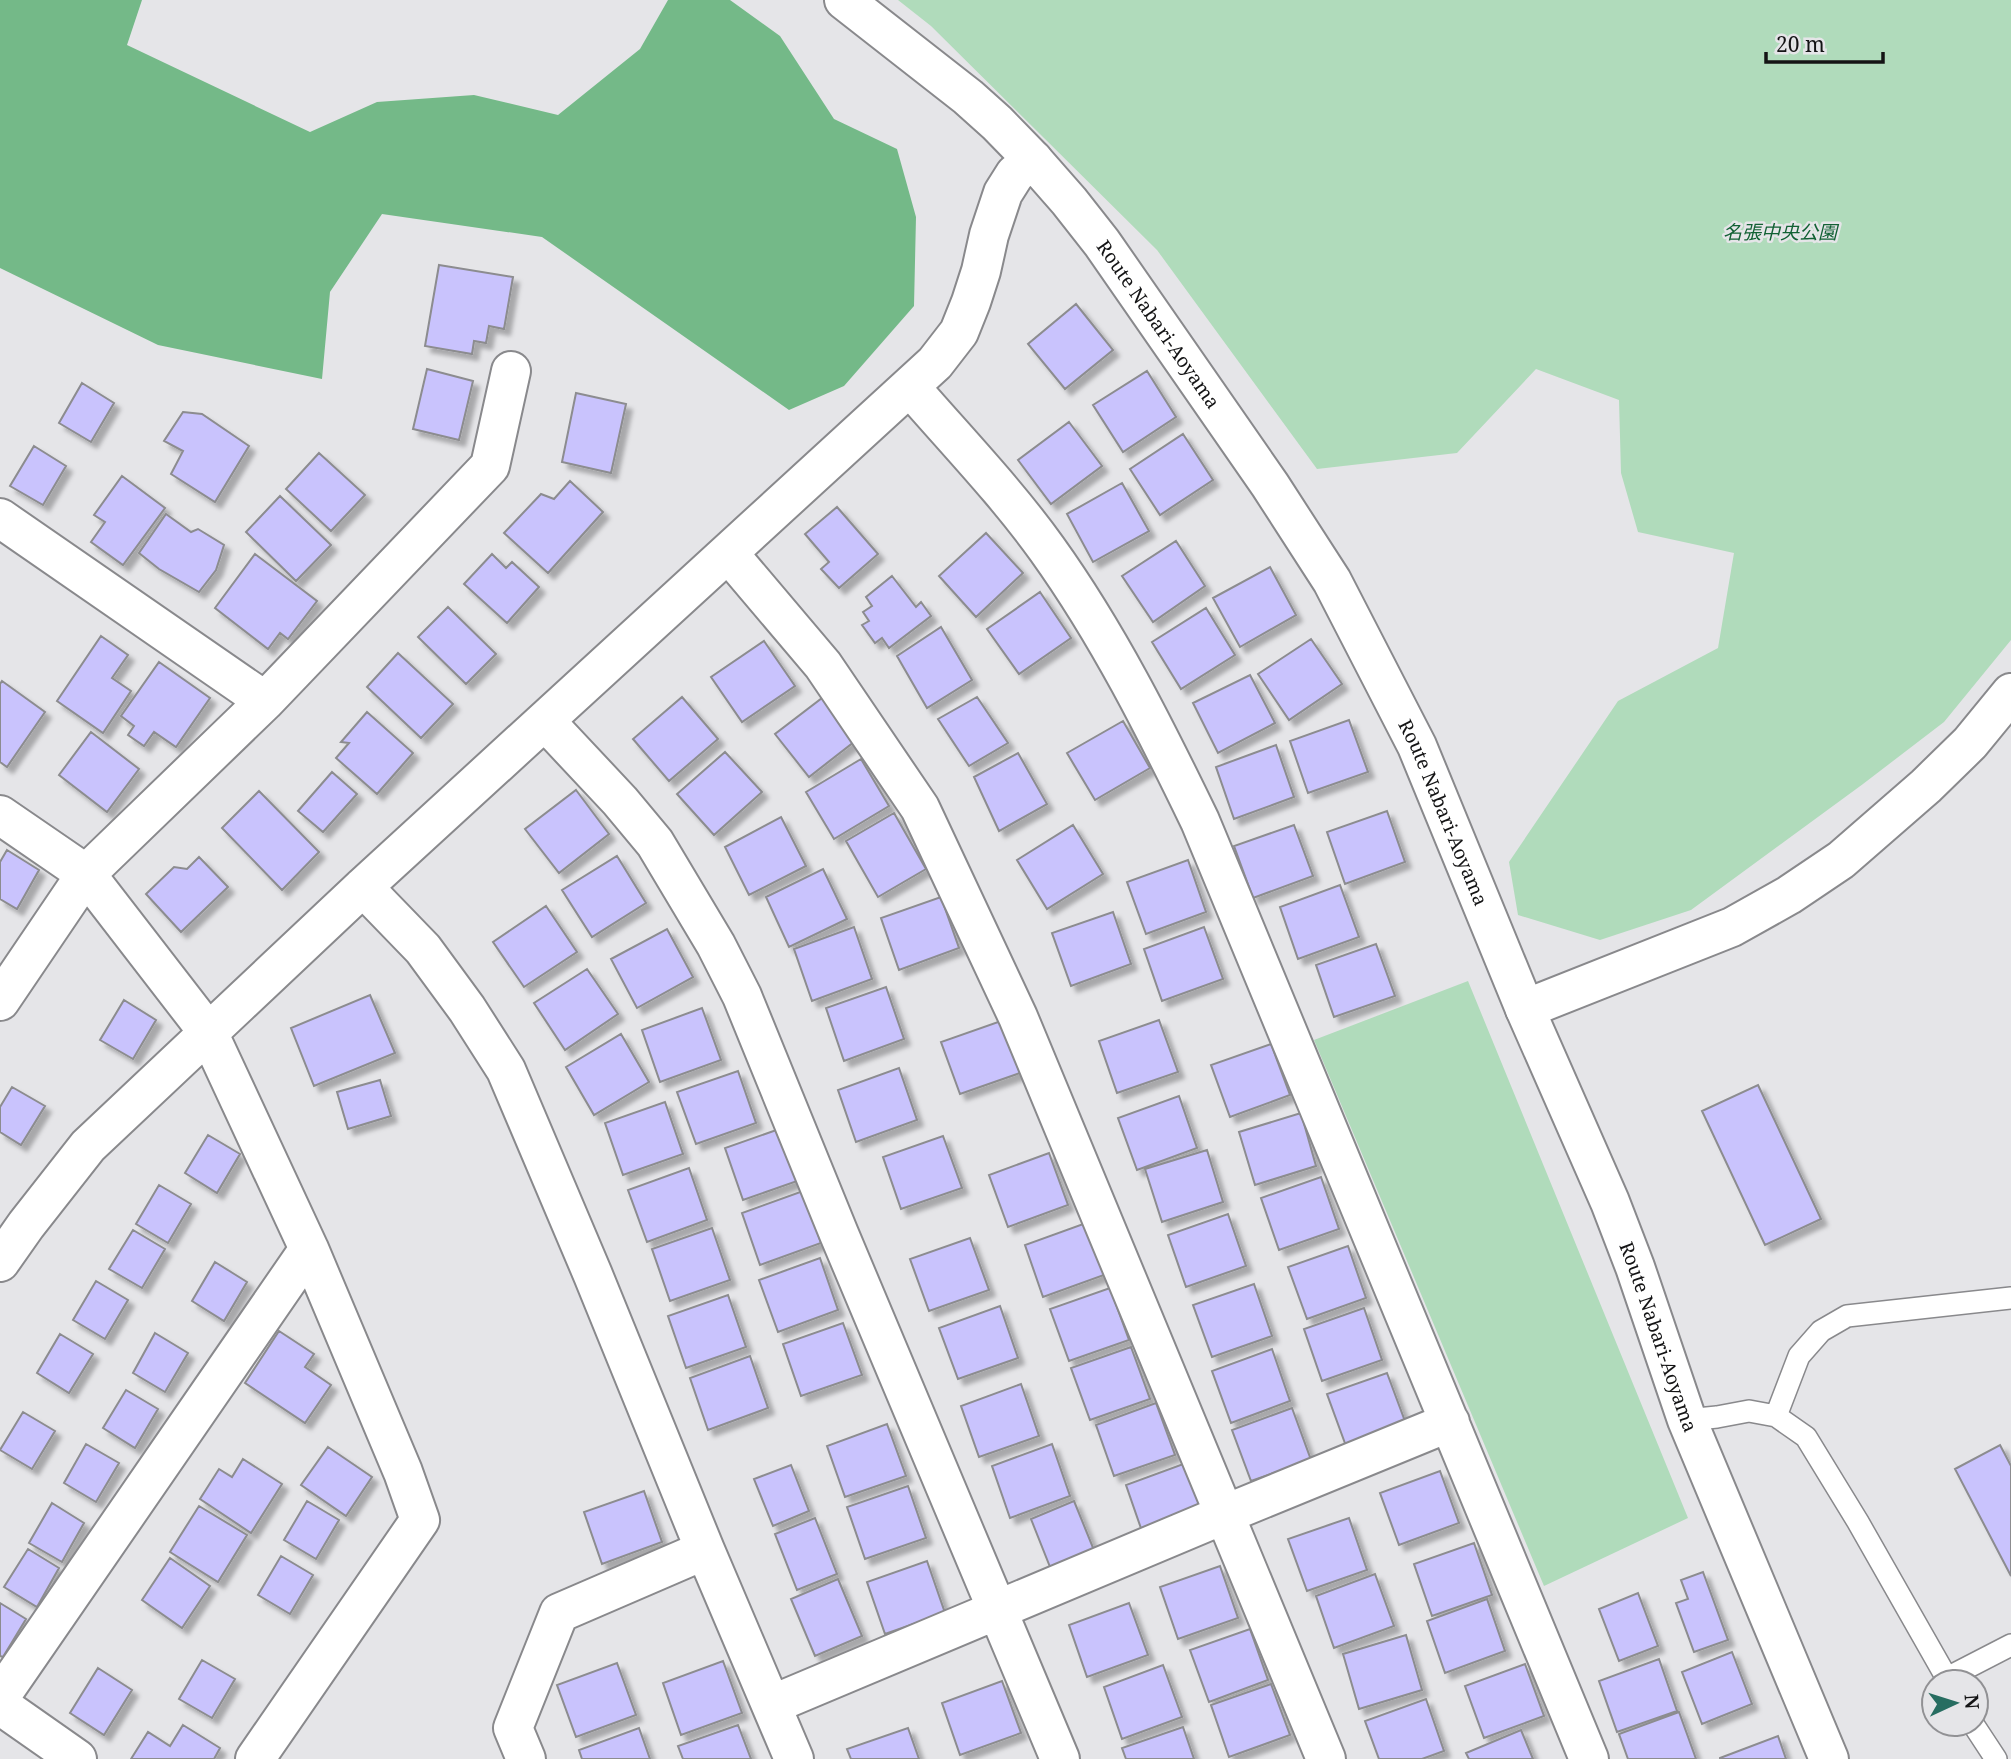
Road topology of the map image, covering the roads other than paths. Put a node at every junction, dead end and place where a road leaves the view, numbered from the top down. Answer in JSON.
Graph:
{"nodes":[{"id":1,"x":844,"y":0,"type":"edge"},
{"id":2,"x":1033,"y":160,"type":"junction"},
{"id":3,"x":511,"y":371,"type":"dead end"},
{"id":4,"x":910,"y":387,"type":"junction"},
{"id":5,"x":0,"y":518,"type":"edge"},
{"id":6,"x":729,"y":554,"type":"junction"},
{"id":7,"x":2011,"y":693,"type":"edge"},
{"id":8,"x":265,"y":701,"type":"junction"},
{"id":9,"x":545,"y":721,"type":"junction"},
{"id":10,"x":0,"y":815,"type":"edge"},
{"id":11,"x":86,"y":874,"type":"junction"},
{"id":12,"x":363,"y":887,"type":"junction"},
{"id":13,"x":0,"y":1001,"type":"edge"},
{"id":14,"x":1525,"y":1009,"type":"junction"},
{"id":15,"x":208,"y":1032,"type":"junction"},
{"id":16,"x":309,"y":1249,"type":"junction"},
{"id":17,"x":0,"y":1262,"type":"edge"},
{"id":18,"x":2011,"y":1298,"type":"edge"},
{"id":19,"x":1776,"y":1416,"type":"junction"},
{"id":20,"x":1687,"y":1420,"type":"junction"},
{"id":21,"x":1450,"y":1422,"type":"junction"},
{"id":22,"x":1223,"y":1515,"type":"junction"},
{"id":23,"x":705,"y":1550,"type":"junction"},
{"id":24,"x":997,"y":1609,"type":"junction"},
{"id":25,"x":2011,"y":1645,"type":"edge"},
{"id":26,"x":1941,"y":1668,"type":"edge"},
{"id":27,"x":1970,"y":1668,"type":"edge"},
{"id":28,"x":0,"y":1697,"type":"edge"},
{"id":29,"x":0,"y":1705,"type":"edge"},
{"id":30,"x":771,"y":1705,"type":"junction"},
{"id":31,"x":1982,"y":1738,"type":"edge"},
{"id":32,"x":77,"y":1759,"type":"edge"},
{"id":33,"x":255,"y":1759,"type":"edge"},
{"id":34,"x":526,"y":1759,"type":"edge"},
{"id":35,"x":794,"y":1759,"type":"edge"},
{"id":36,"x":1060,"y":1759,"type":"edge"},
{"id":37,"x":1326,"y":1759,"type":"edge"},
{"id":38,"x":1589,"y":1759,"type":"edge"},
{"id":39,"x":1829,"y":1759,"type":"edge"},
{"id":40,"x":1996,"y":1759,"type":"edge"}],
"edges":[{"from":1,"to":2,"type":"street","name":"Route Nabari-Aoyama"},
{"from":2,"to":4,"type":"street"},
{"from":2,"to":14,"type":"street","name":"Route Nabari-Aoyama"},
{"from":3,"to":8,"type":"street"},
{"from":4,"to":6,"type":"street"},
{"from":4,"to":21,"type":"street"},
{"from":5,"to":8,"type":"street"},
{"from":6,"to":9,"type":"street"},
{"from":6,"to":22,"type":"street"},
{"from":7,"to":14,"type":"street"},
{"from":8,"to":11,"type":"street"},
{"from":9,"to":12,"type":"street"},
{"from":9,"to":24,"type":"street"},
{"from":10,"to":11,"type":"street"},
{"from":11,"to":13,"type":"street"},
{"from":11,"to":15,"type":"street"},
{"from":12,"to":15,"type":"street"},
{"from":12,"to":23,"type":"street"},
{"from":14,"to":20,"type":"street","name":"Route Nabari-Aoyama"},
{"from":15,"to":16,"type":"street"},
{"from":15,"to":17,"type":"street"},
{"from":16,"to":28,"type":"street"},
{"from":16,"to":33,"type":"street"},
{"from":18,"to":19,"type":"lane"},
{"from":19,"to":20,"type":"lane"},
{"from":19,"to":26,"type":"lane"},
{"from":20,"to":39,"type":"street","name":"Route Nabari-Aoyama"},
{"from":21,"to":22,"type":"street"},
{"from":21,"to":38,"type":"street"},
{"from":22,"to":24,"type":"street"},
{"from":22,"to":37,"type":"street"},
{"from":23,"to":30,"type":"street"},
{"from":23,"to":34,"type":"street"},
{"from":24,"to":30,"type":"street"},
{"from":24,"to":36,"type":"street"},
{"from":25,"to":27,"type":"lane"},
{"from":29,"to":32,"type":"street"},
{"from":30,"to":35,"type":"street"},
{"from":31,"to":40,"type":"lane"}]}
